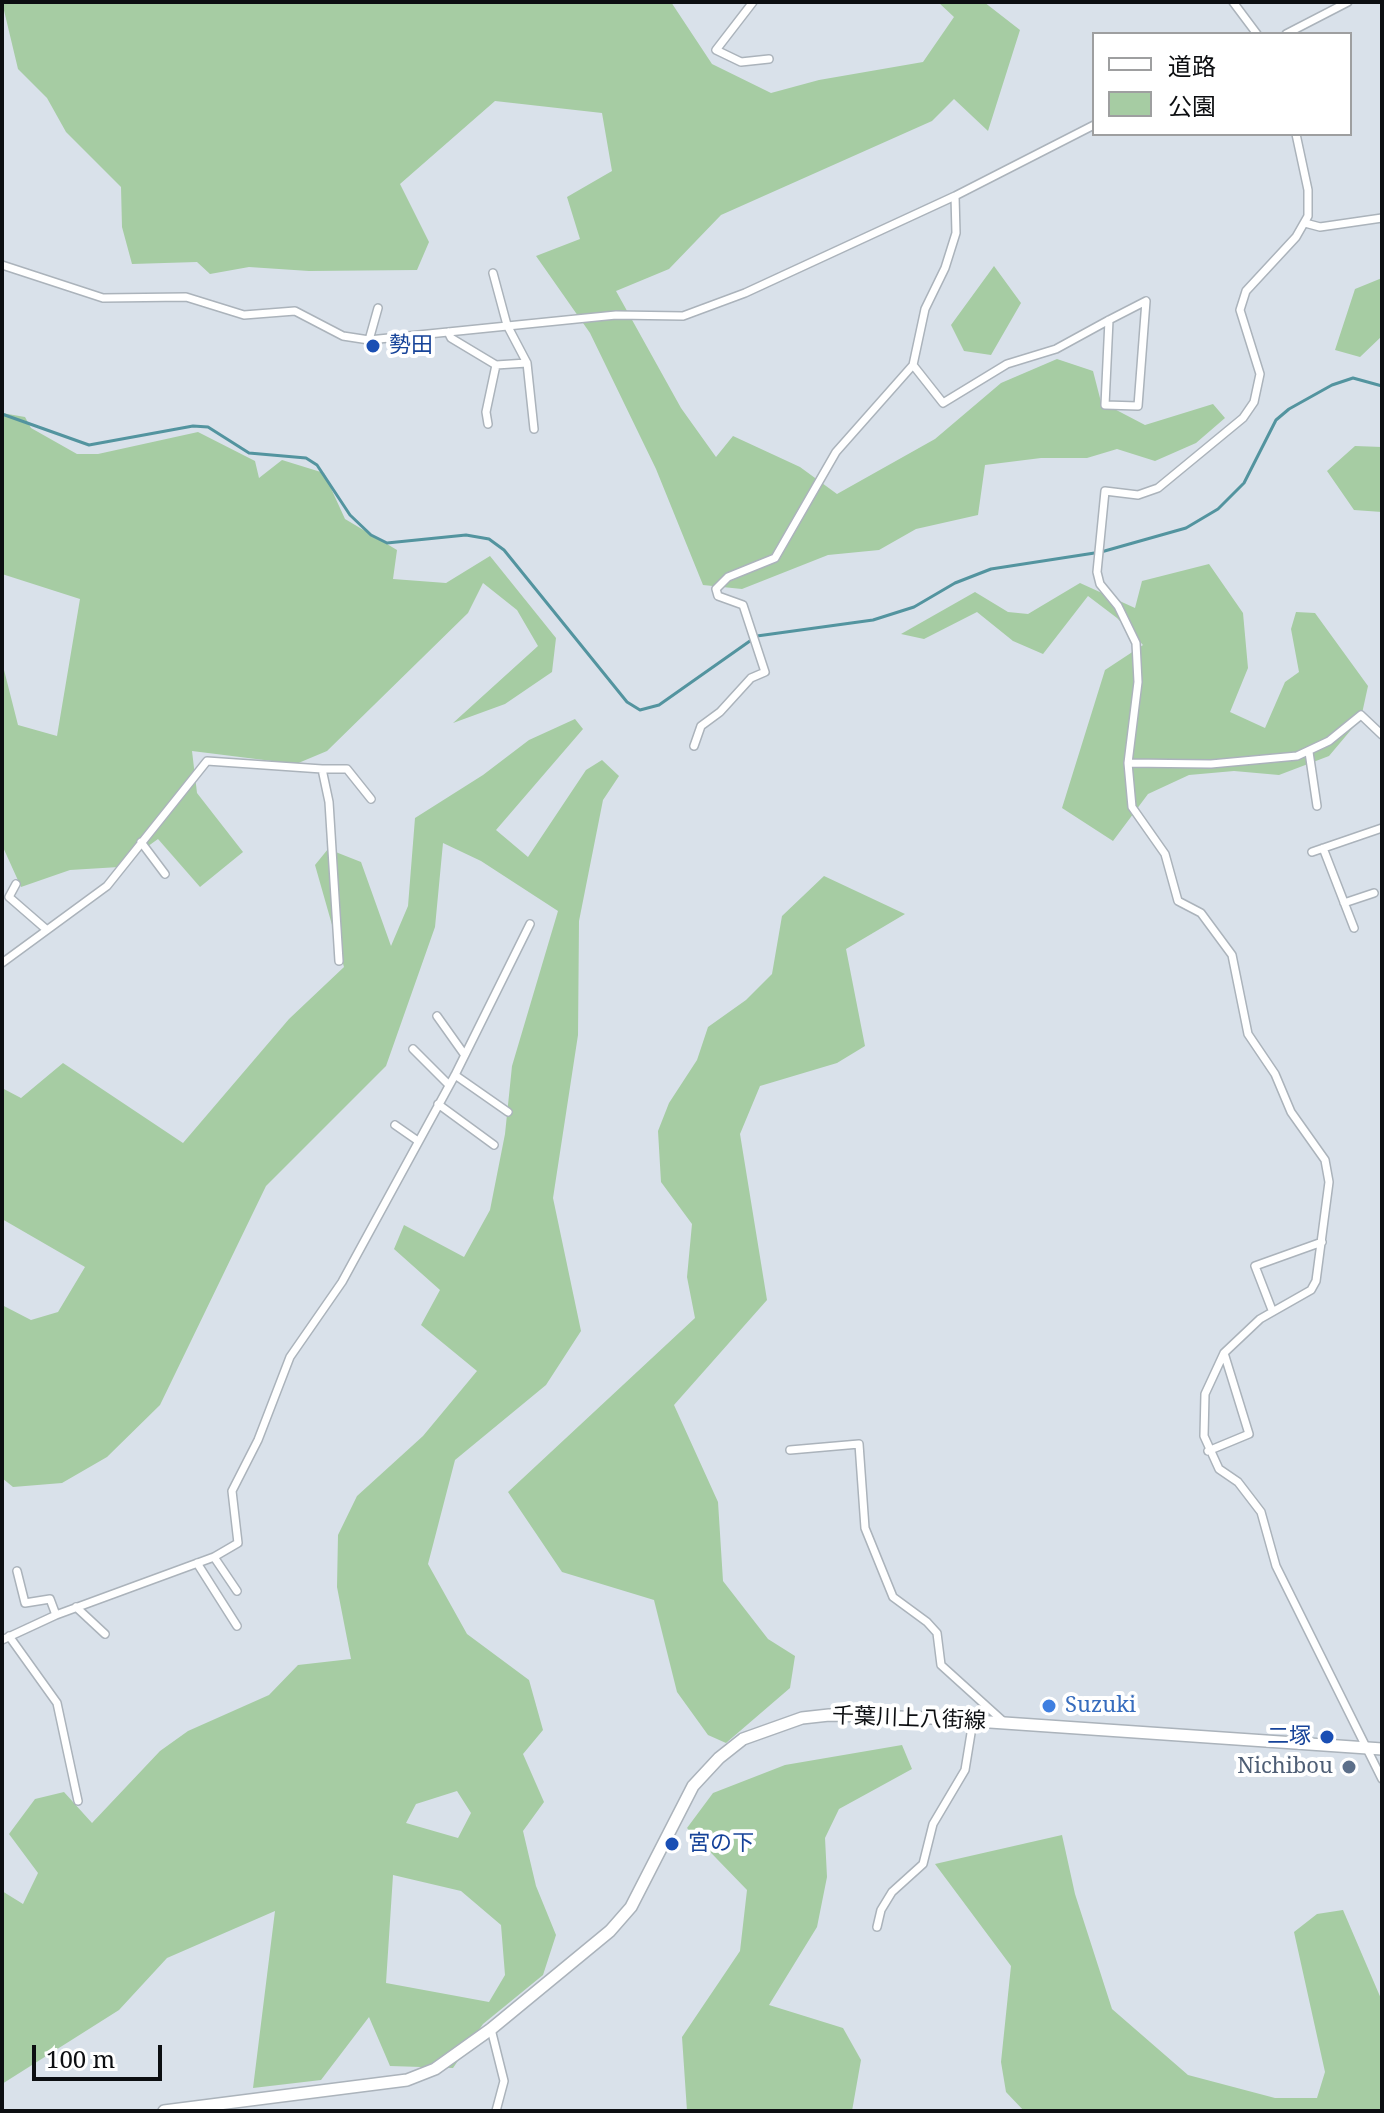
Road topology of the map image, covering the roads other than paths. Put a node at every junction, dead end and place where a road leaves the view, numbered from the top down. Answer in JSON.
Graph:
{"nodes":[{"id":1,"x":753,"y":2,"type":"edge"},
{"id":2,"x":1233,"y":2,"type":"edge"},
{"id":3,"x":1348,"y":2,"type":"edge"},
{"id":4,"x":1256,"y":32,"type":"edge"},
{"id":5,"x":1290,"y":32,"type":"edge"},
{"id":6,"x":769,"y":59,"type":"dead end"},
{"id":7,"x":1092,"y":126,"type":"edge"},
{"id":8,"x":1296,"y":136,"type":"edge"},
{"id":9,"x":955,"y":196,"type":"junction"},
{"id":10,"x":1382,"y":218,"type":"edge"},
{"id":11,"x":1305,"y":223,"type":"junction"},
{"id":12,"x":2,"y":265,"type":"edge"},
{"id":13,"x":493,"y":273,"type":"dead end"},
{"id":14,"x":378,"y":308,"type":"dead end"},
{"id":15,"x":1109,"y":320,"type":"junction"},
{"id":16,"x":507,"y":325,"type":"junction"},
{"id":17,"x":448,"y":332,"type":"junction"},
{"id":18,"x":369,"y":340,"type":"junction"},
{"id":19,"x":527,"y":363,"type":"junction"},
{"id":20,"x":496,"y":365,"type":"junction"},
{"id":21,"x":913,"y":365,"type":"junction"},
{"id":22,"x":488,"y":424,"type":"dead end"},
{"id":23,"x":534,"y":429,"type":"dead end"},
{"id":24,"x":1382,"y":735,"type":"edge"},
{"id":25,"x":694,"y":746,"type":"dead end"},
{"id":26,"x":1309,"y":752,"type":"junction"},
{"id":27,"x":1128,"y":763,"type":"junction"},
{"id":28,"x":322,"y":769,"type":"junction"},
{"id":29,"x":371,"y":799,"type":"dead end"},
{"id":30,"x":1317,"y":806,"type":"dead end"},
{"id":31,"x":1382,"y":828,"type":"edge"},
{"id":32,"x":141,"y":842,"type":"junction"},
{"id":33,"x":1323,"y":848,"type":"junction"},
{"id":34,"x":1312,"y":852,"type":"dead end"},
{"id":35,"x":165,"y":874,"type":"dead end"},
{"id":36,"x":16,"y":884,"type":"dead end"},
{"id":37,"x":1374,"y":893,"type":"dead end"},
{"id":38,"x":1344,"y":903,"type":"junction"},
{"id":39,"x":530,"y":924,"type":"dead end"},
{"id":40,"x":1354,"y":928,"type":"dead end"},
{"id":41,"x":47,"y":930,"type":"junction"},
{"id":42,"x":339,"y":961,"type":"dead end"},
{"id":43,"x":2,"y":963,"type":"edge"},
{"id":44,"x":437,"y":1016,"type":"dead end"},
{"id":45,"x":413,"y":1049,"type":"dead end"},
{"id":46,"x":464,"y":1054,"type":"junction"},
{"id":47,"x":455,"y":1075,"type":"junction"},
{"id":48,"x":449,"y":1085,"type":"junction"},
{"id":49,"x":438,"y":1104,"type":"junction"},
{"id":50,"x":508,"y":1112,"type":"dead end"},
{"id":51,"x":395,"y":1125,"type":"dead end"},
{"id":52,"x":418,"y":1141,"type":"junction"},
{"id":53,"x":494,"y":1145,"type":"dead end"},
{"id":54,"x":1322,"y":1242,"type":"junction"},
{"id":55,"x":1272,"y":1310,"type":"junction"},
{"id":56,"x":1224,"y":1353,"type":"junction"},
{"id":57,"x":790,"y":1450,"type":"dead end"},
{"id":58,"x":1208,"y":1451,"type":"junction"},
{"id":59,"x":214,"y":1557,"type":"junction"},
{"id":60,"x":197,"y":1563,"type":"junction"},
{"id":61,"x":17,"y":1571,"type":"dead end"},
{"id":62,"x":237,"y":1591,"type":"dead end"},
{"id":63,"x":76,"y":1607,"type":"junction"},
{"id":64,"x":56,"y":1615,"type":"junction"},
{"id":65,"x":237,"y":1626,"type":"dead end"},
{"id":66,"x":105,"y":1634,"type":"dead end"},
{"id":67,"x":5,"y":1638,"type":"edge"},
{"id":68,"x":973,"y":1721,"type":"junction"},
{"id":69,"x":1005,"y":1723,"type":"junction"},
{"id":70,"x":1367,"y":1748,"type":"junction"},
{"id":71,"x":1382,"y":1749,"type":"edge"},
{"id":72,"x":1382,"y":1779,"type":"edge"},
{"id":73,"x":78,"y":1801,"type":"dead end"},
{"id":74,"x":877,"y":1927,"type":"dead end"},
{"id":75,"x":491,"y":2029,"type":"junction"},
{"id":76,"x":164,"y":2111,"type":"edge"},
{"id":77,"x":496,"y":2111,"type":"edge"}],
"edges":[{"from":1,"to":6,"type":"street"},
{"from":2,"to":4,"type":"street"},
{"from":3,"to":5,"type":"street"},
{"from":7,"to":9,"type":"street"},
{"from":8,"to":11,"type":"street"},
{"from":9,"to":16,"type":"street"},
{"from":9,"to":21,"type":"street"},
{"from":10,"to":11,"type":"street"},
{"from":11,"to":27,"type":"street"},
{"from":12,"to":18,"type":"street"},
{"from":13,"to":16,"type":"street"},
{"from":14,"to":18,"type":"street"},
{"from":15,"to":15,"type":"street"},
{"from":15,"to":21,"type":"street"},
{"from":16,"to":17,"type":"street"},
{"from":16,"to":19,"type":"street"},
{"from":17,"to":18,"type":"street"},
{"from":17,"to":20,"type":"street"},
{"from":19,"to":20,"type":"street"},
{"from":19,"to":23,"type":"street"},
{"from":20,"to":22,"type":"street"},
{"from":21,"to":25,"type":"street"},
{"from":24,"to":26,"type":"street"},
{"from":26,"to":27,"type":"street"},
{"from":26,"to":30,"type":"street"},
{"from":27,"to":54,"type":"street"},
{"from":28,"to":29,"type":"street"},
{"from":28,"to":32,"type":"street"},
{"from":28,"to":42,"type":"street"},
{"from":31,"to":33,"type":"street"},
{"from":32,"to":35,"type":"street"},
{"from":32,"to":41,"type":"street"},
{"from":33,"to":34,"type":"street"},
{"from":33,"to":38,"type":"street"},
{"from":36,"to":41,"type":"street"},
{"from":37,"to":38,"type":"street"},
{"from":38,"to":40,"type":"street"},
{"from":39,"to":46,"type":"street"},
{"from":41,"to":43,"type":"street"},
{"from":44,"to":46,"type":"street"},
{"from":45,"to":48,"type":"street"},
{"from":46,"to":47,"type":"street"},
{"from":47,"to":48,"type":"street"},
{"from":47,"to":50,"type":"street"},
{"from":48,"to":49,"type":"street"},
{"from":49,"to":52,"type":"street"},
{"from":49,"to":53,"type":"street"},
{"from":51,"to":52,"type":"street"},
{"from":52,"to":59,"type":"street"},
{"from":54,"to":55,"type":"street"},
{"from":54,"to":55,"type":"street"},
{"from":55,"to":56,"type":"street"},
{"from":56,"to":58,"type":"street"},
{"from":56,"to":58,"type":"street"},
{"from":57,"to":69,"type":"street"},
{"from":58,"to":70,"type":"street"},
{"from":59,"to":60,"type":"street"},
{"from":59,"to":62,"type":"street"},
{"from":60,"to":63,"type":"street"},
{"from":60,"to":65,"type":"street"},
{"from":61,"to":64,"type":"street"},
{"from":63,"to":64,"type":"street"},
{"from":63,"to":66,"type":"street"},
{"from":64,"to":67,"type":"street"},
{"from":67,"to":73,"type":"street"},
{"from":68,"to":69,"type":"main road","name":"千葉川上八街線"},
{"from":68,"to":74,"type":"street"},
{"from":68,"to":75,"type":"main road","name":"千葉川上八街線"},
{"from":69,"to":70,"type":"main road","name":"千葉川上八街線"},
{"from":70,"to":71,"type":"main road","name":"千葉川上八街線"},
{"from":70,"to":72,"type":"street"},
{"from":75,"to":76,"type":"main road","name":"千葉川上八街線"},
{"from":75,"to":77,"type":"street"}]}
